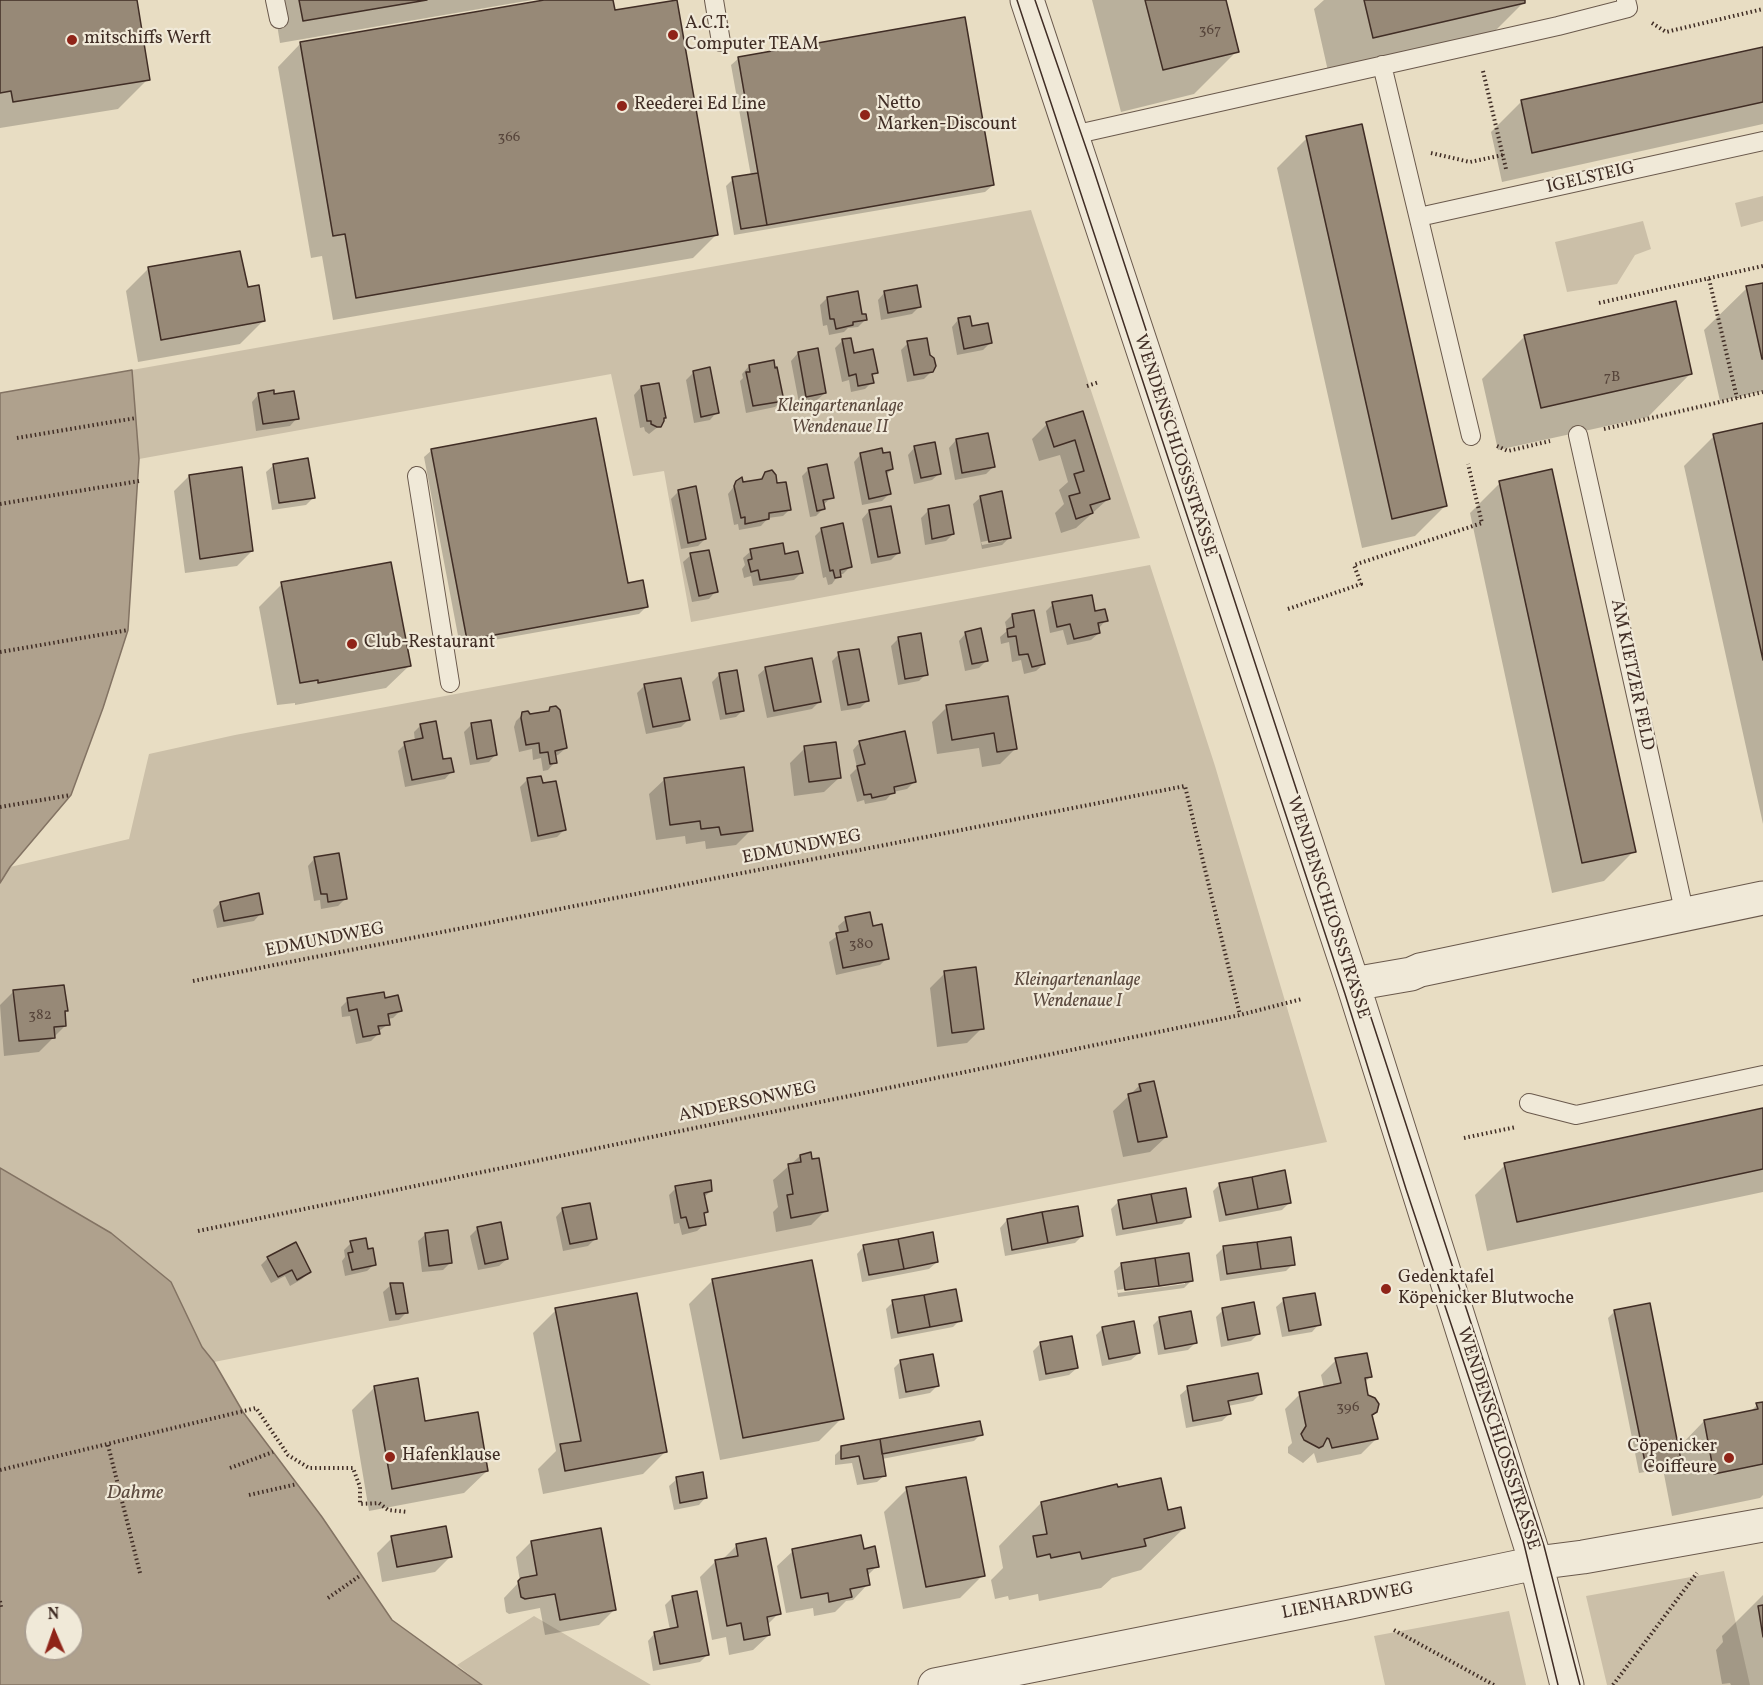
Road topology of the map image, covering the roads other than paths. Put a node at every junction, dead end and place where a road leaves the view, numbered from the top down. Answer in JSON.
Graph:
{"nodes":[{"id":1,"x":275,"y":0,"type":"edge"},
{"id":2,"x":714,"y":0,"type":"edge"},
{"id":3,"x":1027,"y":0,"type":"edge"},
{"id":4,"x":1627,"y":4,"type":"edge"},
{"id":5,"x":279,"y":19,"type":"dead end"},
{"id":6,"x":721,"y":42,"type":"dead end"},
{"id":7,"x":1383,"y":65,"type":"junction"},
{"id":8,"x":1072,"y":135,"type":"junction"},
{"id":9,"x":1763,"y":141,"type":"edge"},
{"id":10,"x":1419,"y":218,"type":"junction"},
{"id":11,"x":1578,"y":435,"type":"road end"},
{"id":12,"x":1471,"y":436,"type":"road end"},
{"id":13,"x":417,"y":476,"type":"dead end"},
{"id":14,"x":450,"y":683,"type":"dead end"},
{"id":15,"x":1763,"y":897,"type":"edge"},
{"id":16,"x":1684,"y":915,"type":"junction"},
{"id":17,"x":1353,"y":984,"type":"junction"},
{"id":18,"x":1763,"y":1075,"type":"edge"},
{"id":19,"x":1529,"y":1103,"type":"dead end"},
{"id":20,"x":1763,"y":1525,"type":"edge"},
{"id":21,"x":1536,"y":1563,"type":"junction"},
{"id":22,"x":935,"y":1685,"type":"edge"},
{"id":23,"x":1567,"y":1685,"type":"edge"}],
"edges":[{"from":1,"to":5,"type":"lane"},
{"from":2,"to":6,"type":"lane"},
{"from":3,"to":8,"type":"street","name":"WENDENSCHLOSSSTRASSE"},
{"from":4,"to":7,"type":"lane"},
{"from":7,"to":8,"type":"lane"},
{"from":7,"to":10,"type":"lane"},
{"from":8,"to":17,"type":"street","name":"WENDENSCHLOSSSTRASSE"},
{"from":9,"to":10,"type":"lane","name":"IGELSTEIG"},
{"from":10,"to":12,"type":"lane"},
{"from":11,"to":16,"type":"lane","name":"AM KIETZER FELD"},
{"from":13,"to":14,"type":"lane"},
{"from":15,"to":16,"type":"street"},
{"from":16,"to":17,"type":"street"},
{"from":17,"to":21,"type":"street","name":"WENDENSCHLOSSSTRASSE"},
{"from":18,"to":19,"type":"lane"},
{"from":20,"to":21,"type":"street","name":"LIENHARDWEG"},
{"from":21,"to":22,"type":"street","name":"LIENHARDWEG"},
{"from":21,"to":23,"type":"street","name":"WENDENSCHLOSSSTRASSE"}]}
